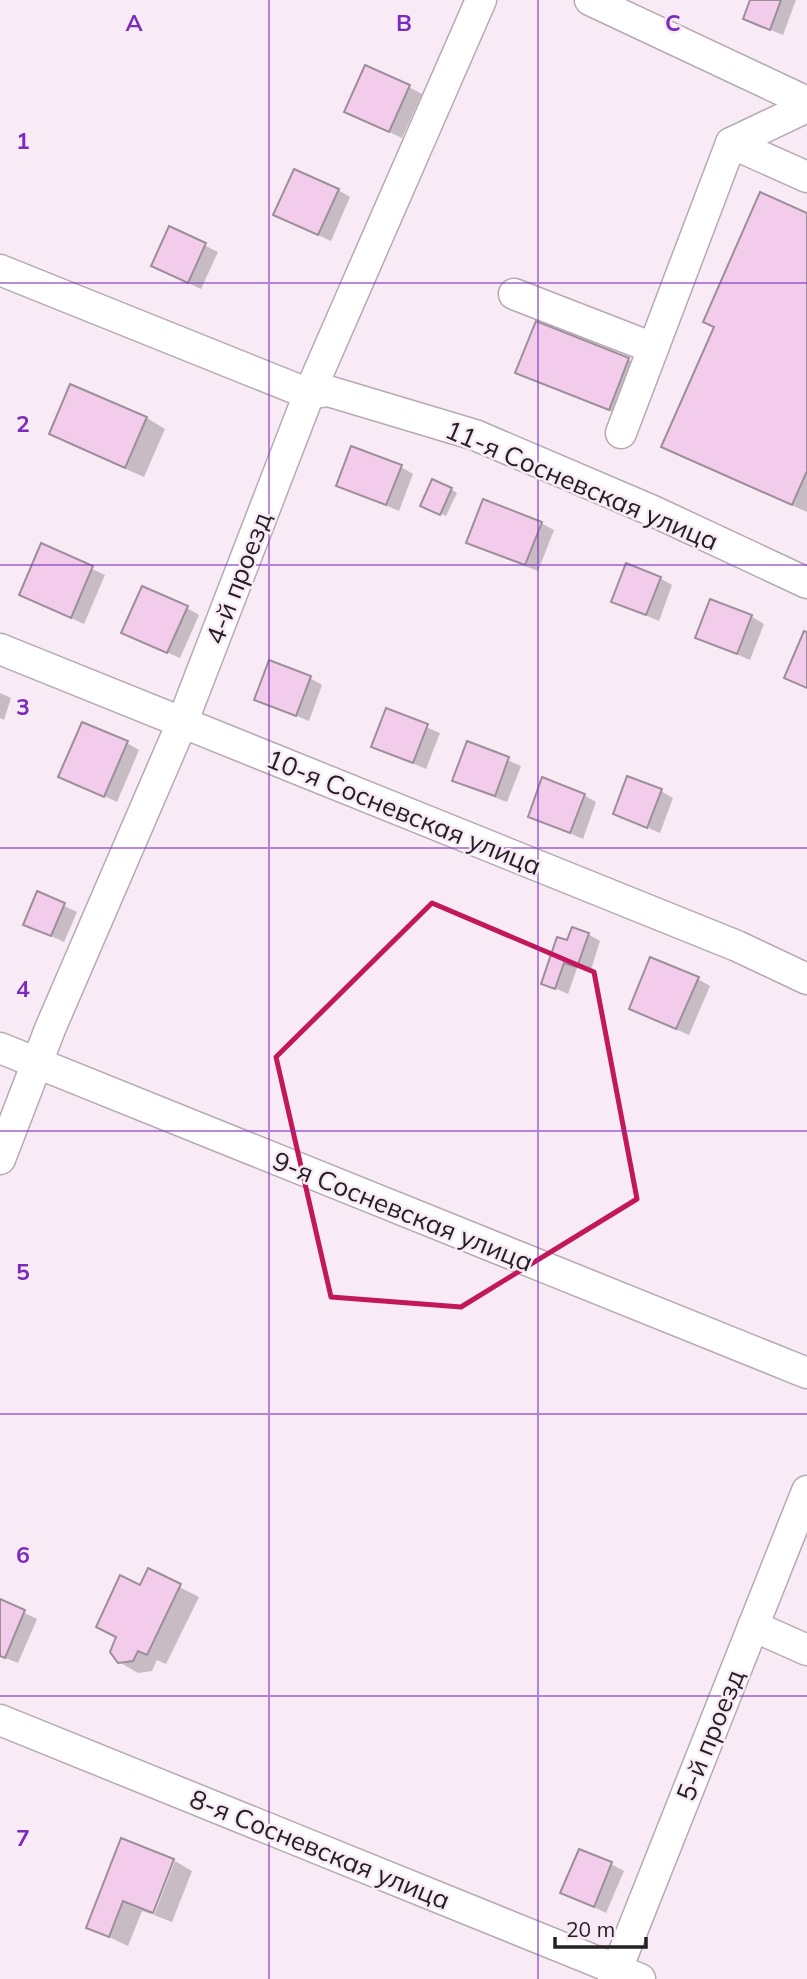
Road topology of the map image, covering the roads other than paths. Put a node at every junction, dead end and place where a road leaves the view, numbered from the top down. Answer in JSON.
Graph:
{"nodes":[{"id":1,"x":481,"y":0,"type":"edge"},
{"id":2,"x":590,"y":0,"type":"edge"},
{"id":3,"x":807,"y":102,"type":"edge"},
{"id":4,"x":807,"y":107,"type":"edge"},
{"id":5,"x":731,"y":143,"type":"junction"},
{"id":6,"x":807,"y":177,"type":"edge"},
{"id":7,"x":0,"y":270,"type":"edge"},
{"id":8,"x":514,"y":294,"type":"dead end"},
{"id":9,"x":653,"y":348,"type":"junction"},
{"id":10,"x":309,"y":394,"type":"junction"},
{"id":11,"x":621,"y":433,"type":"dead end"},
{"id":12,"x":807,"y":583,"type":"edge"},
{"id":13,"x":0,"y":649,"type":"edge"},
{"id":14,"x":182,"y":723,"type":"junction"},
{"id":15,"x":807,"y":979,"type":"edge"},
{"id":16,"x":0,"y":1048,"type":"edge"},
{"id":17,"x":37,"y":1063,"type":"junction"},
{"id":18,"x":0,"y":1159,"type":"edge"},
{"id":19,"x":807,"y":1373,"type":"edge"},
{"id":20,"x":807,"y":1491,"type":"edge"},
{"id":21,"x":753,"y":1626,"type":"junction"},
{"id":22,"x":807,"y":1650,"type":"edge"},
{"id":23,"x":0,"y":1720,"type":"edge"},
{"id":24,"x":623,"y":1976,"type":"edge"}],
"edges":[{"from":1,"to":10,"type":"street","name":"4-й проезд"},
{"from":2,"to":3,"type":"street"},
{"from":4,"to":5,"type":"street"},
{"from":5,"to":6,"type":"street"},
{"from":5,"to":9,"type":"street"},
{"from":7,"to":10,"type":"street","name":"11-я Сосневская улица"},
{"from":8,"to":9,"type":"street"},
{"from":9,"to":11,"type":"street"},
{"from":10,"to":12,"type":"street","name":"11-я Сосневская улица"},
{"from":10,"to":14,"type":"street","name":"4-й проезд"},
{"from":13,"to":14,"type":"street","name":"10-я Сосневская улица"},
{"from":14,"to":15,"type":"street","name":"10-я Сосневская улица"},
{"from":14,"to":17,"type":"street","name":"4-й проезд"},
{"from":16,"to":17,"type":"street","name":"9-я Сосневская улица"},
{"from":17,"to":18,"type":"street","name":"4-й проезд"},
{"from":17,"to":19,"type":"street","name":"9-я Сосневская улица"},
{"from":20,"to":21,"type":"street","name":"5-й проезд"},
{"from":21,"to":22,"type":"street"},
{"from":21,"to":24,"type":"street","name":"5-й проезд"},
{"from":23,"to":24,"type":"street","name":"8-я Сосневская улица"}]}
